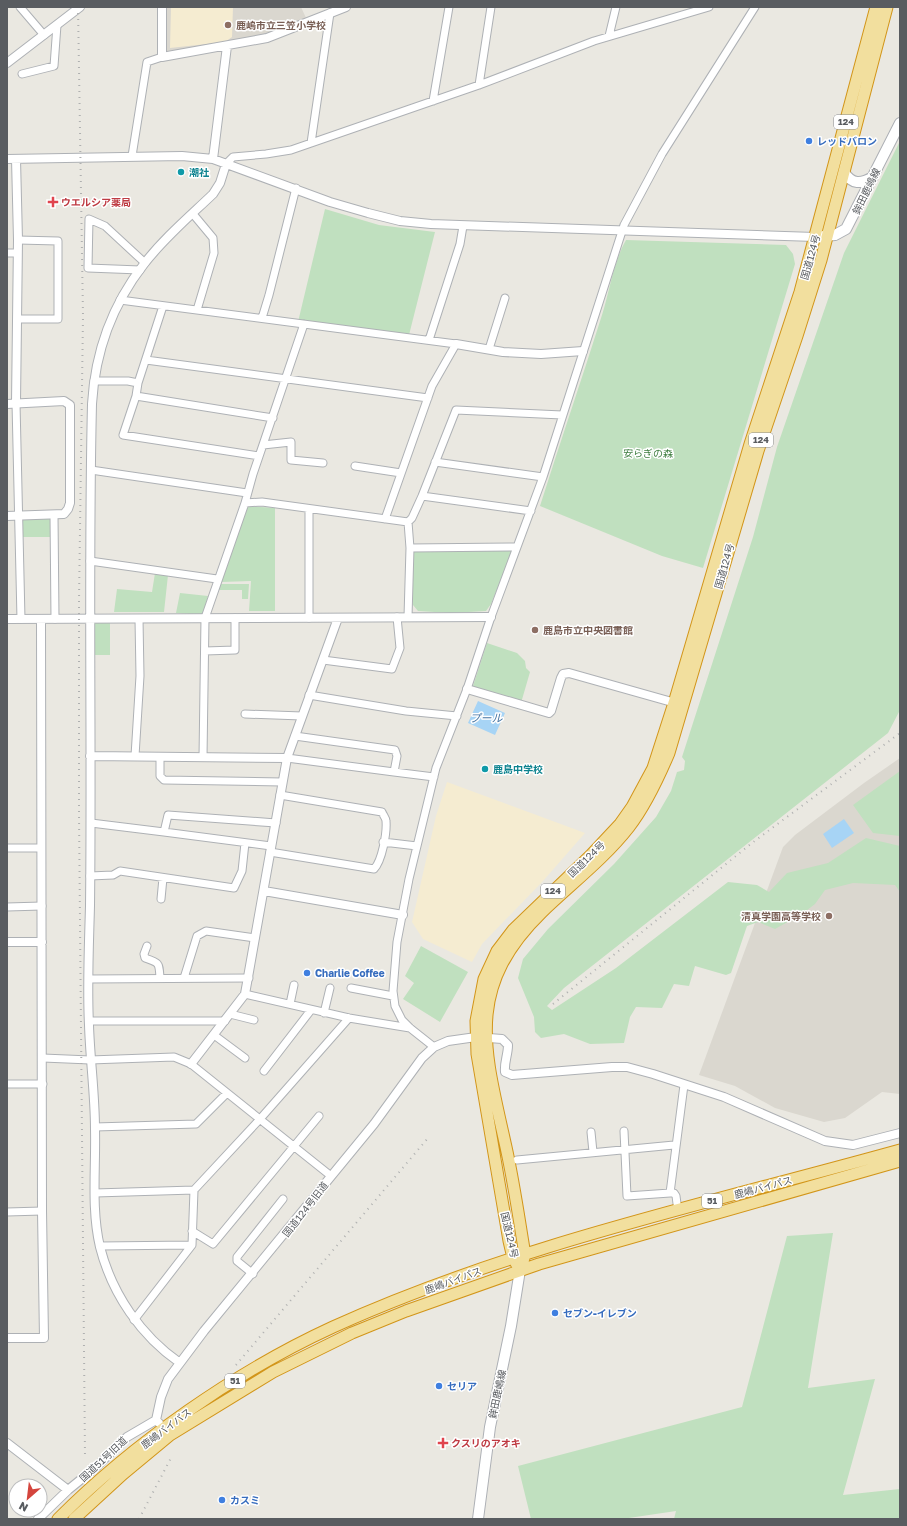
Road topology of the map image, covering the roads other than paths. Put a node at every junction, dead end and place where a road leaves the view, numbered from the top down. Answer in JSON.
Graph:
{"nodes":[{"id":1,"x":20,"y":7,"type":"edge"},
{"id":2,"x":70,"y":7,"type":"edge"},
{"id":3,"x":80,"y":7,"type":"edge"},
{"id":4,"x":162,"y":7,"type":"edge"},
{"id":5,"x":346,"y":7,"type":"edge"},
{"id":6,"x":449,"y":7,"type":"edge"},
{"id":7,"x":491,"y":7,"type":"edge"},
{"id":8,"x":616,"y":7,"type":"edge"},
{"id":9,"x":709,"y":7,"type":"edge"},
{"id":10,"x":755,"y":7,"type":"edge"},
{"id":11,"x":876,"y":7,"type":"edge"},
{"id":12,"x":887,"y":7,"type":"edge"},
{"id":13,"x":330,"y":13,"type":"junction"},
{"id":14,"x":69,"y":16,"type":"junction"},
{"id":15,"x":57,"y":25,"type":"junction"},
{"id":16,"x":44,"y":35,"type":"junction"},
{"id":17,"x":609,"y":36,"type":"junction"},
{"id":18,"x":227,"y":46,"type":"junction"},
{"id":19,"x":162,"y":57,"type":"junction"},
{"id":20,"x":7,"y":64,"type":"edge"},
{"id":21,"x":22,"y":74,"type":"dead end"},
{"id":22,"x":479,"y":85,"type":"junction"},
{"id":23,"x":433,"y":101,"type":"junction"},
{"id":24,"x":900,"y":123,"type":"edge"},
{"id":25,"x":311,"y":143,"type":"junction"},
{"id":26,"x":132,"y":156,"type":"junction"},
{"id":27,"x":11,"y":159,"type":"edge"},
{"id":28,"x":213,"y":160,"type":"junction"},
{"id":29,"x":226,"y":164,"type":"junction"},
{"id":30,"x":844,"y":172,"type":"junction"},
{"id":31,"x":873,"y":177,"type":"junction"},
{"id":32,"x":296,"y":188,"type":"junction"},
{"id":33,"x":193,"y":214,"type":"junction"},
{"id":34,"x":463,"y":226,"type":"junction"},
{"id":35,"x":621,"y":232,"type":"junction"},
{"id":36,"x":821,"y":237,"type":"junction"},
{"id":37,"x":18,"y":240,"type":"junction"},
{"id":38,"x":7,"y":253,"type":"edge"},
{"id":39,"x":17,"y":253,"type":"junction"},
{"id":40,"x":142,"y":266,"type":"junction"},
{"id":41,"x":505,"y":298,"type":"dead end"},
{"id":42,"x":120,"y":300,"type":"junction"},
{"id":43,"x":163,"y":306,"type":"junction"},
{"id":44,"x":197,"y":310,"type":"junction"},
{"id":45,"x":262,"y":318,"type":"junction"},
{"id":46,"x":18,"y":320,"type":"junction"},
{"id":47,"x":304,"y":324,"type":"junction"},
{"id":48,"x":430,"y":340,"type":"junction"},
{"id":49,"x":456,"y":344,"type":"junction"},
{"id":50,"x":489,"y":349,"type":"junction"},
{"id":51,"x":583,"y":351,"type":"junction"},
{"id":52,"x":146,"y":360,"type":"junction"},
{"id":53,"x":286,"y":379,"type":"junction"},
{"id":54,"x":94,"y":381,"type":"junction"},
{"id":55,"x":138,"y":383,"type":"junction"},
{"id":56,"x":136,"y":396,"type":"junction"},
{"id":57,"x":428,"y":398,"type":"junction"},
{"id":58,"x":16,"y":403,"type":"junction"},
{"id":59,"x":7,"y":404,"type":"edge"},
{"id":60,"x":562,"y":415,"type":"junction"},
{"id":61,"x":273,"y":418,"type":"junction"},
{"id":62,"x":263,"y":445,"type":"junction"},
{"id":63,"x":259,"y":456,"type":"junction"},
{"id":64,"x":434,"y":462,"type":"junction"},
{"id":65,"x":324,"y":463,"type":"dead end"},
{"id":66,"x":355,"y":466,"type":"dead end"},
{"id":67,"x":91,"y":470,"type":"junction"},
{"id":68,"x":401,"y":473,"type":"junction"},
{"id":69,"x":543,"y":477,"type":"junction"},
{"id":70,"x":247,"y":493,"type":"junction"},
{"id":71,"x":422,"y":496,"type":"junction"},
{"id":72,"x":245,"y":502,"type":"junction"},
{"id":73,"x":309,"y":510,"type":"junction"},
{"id":74,"x":531,"y":510,"type":"junction"},
{"id":75,"x":20,"y":515,"type":"junction"},
{"id":76,"x":54,"y":515,"type":"junction"},
{"id":77,"x":7,"y":516,"type":"edge"},
{"id":78,"x":386,"y":519,"type":"junction"},
{"id":79,"x":408,"y":522,"type":"junction"},
{"id":80,"x":516,"y":547,"type":"junction"},
{"id":81,"x":410,"y":548,"type":"junction"},
{"id":82,"x":90,"y":561,"type":"junction"},
{"id":83,"x":217,"y":579,"type":"junction"},
{"id":84,"x":397,"y":617,"type":"junction"},
{"id":85,"x":408,"y":617,"type":"junction"},
{"id":86,"x":491,"y":617,"type":"junction"},
{"id":87,"x":205,"y":618,"type":"junction"},
{"id":88,"x":235,"y":618,"type":"junction"},
{"id":89,"x":309,"y":618,"type":"junction"},
{"id":90,"x":338,"y":618,"type":"junction"},
{"id":91,"x":7,"y":619,"type":"edge"},
{"id":92,"x":21,"y":619,"type":"junction"},
{"id":93,"x":41,"y":619,"type":"junction"},
{"id":94,"x":55,"y":619,"type":"junction"},
{"id":95,"x":89,"y":619,"type":"junction"},
{"id":96,"x":139,"y":619,"type":"junction"},
{"id":97,"x":204,"y":651,"type":"junction"},
{"id":98,"x":322,"y":660,"type":"junction"},
{"id":99,"x":467,"y":689,"type":"junction"},
{"id":100,"x":310,"y":695,"type":"junction"},
{"id":101,"x":679,"y":704,"type":"junction"},
{"id":102,"x":245,"y":714,"type":"dead end"},
{"id":103,"x":302,"y":716,"type":"junction"},
{"id":104,"x":457,"y":716,"type":"junction"},
{"id":105,"x":295,"y":736,"type":"junction"},
{"id":106,"x":90,"y":756,"type":"junction"},
{"id":107,"x":135,"y":756,"type":"junction"},
{"id":108,"x":160,"y":756,"type":"junction"},
{"id":109,"x":203,"y":757,"type":"junction"},
{"id":110,"x":287,"y":758,"type":"junction"},
{"id":111,"x":394,"y":772,"type":"junction"},
{"id":112,"x":434,"y":777,"type":"junction"},
{"id":113,"x":282,"y":782,"type":"junction"},
{"id":114,"x":280,"y":795,"type":"junction"},
{"id":115,"x":91,"y":823,"type":"junction"},
{"id":116,"x":276,"y":823,"type":"junction"},
{"id":117,"x":164,"y":832,"type":"junction"},
{"id":118,"x":383,"y":842,"type":"junction"},
{"id":119,"x":245,"y":843,"type":"junction"},
{"id":120,"x":417,"y":846,"type":"junction"},
{"id":121,"x":7,"y":848,"type":"edge"},
{"id":122,"x":40,"y":848,"type":"junction"},
{"id":123,"x":271,"y":849,"type":"junction"},
{"id":124,"x":90,"y":876,"type":"junction"},
{"id":125,"x":163,"y":878,"type":"junction"},
{"id":126,"x":264,"y":891,"type":"junction"},
{"id":127,"x":161,"y":899,"type":"dead end"},
{"id":128,"x":42,"y":906,"type":"junction"},
{"id":129,"x":7,"y":907,"type":"edge"},
{"id":130,"x":403,"y":915,"type":"junction"},
{"id":131,"x":255,"y":938,"type":"junction"},
{"id":132,"x":7,"y":942,"type":"edge"},
{"id":133,"x":42,"y":942,"type":"junction"},
{"id":134,"x":147,"y":946,"type":"dead end"},
{"id":135,"x":89,"y":978,"type":"junction"},
{"id":136,"x":160,"y":978,"type":"junction"},
{"id":137,"x":184,"y":978,"type":"junction"},
{"id":138,"x":249,"y":978,"type":"junction"},
{"id":139,"x":294,"y":985,"type":"dead end"},
{"id":140,"x":330,"y":988,"type":"dead end"},
{"id":141,"x":351,"y":988,"type":"dead end"},
{"id":142,"x":245,"y":994,"type":"junction"},
{"id":143,"x":394,"y":996,"type":"junction"},
{"id":144,"x":290,"y":1004,"type":"junction"},
{"id":145,"x":311,"y":1010,"type":"junction"},
{"id":146,"x":324,"y":1013,"type":"junction"},
{"id":147,"x":230,"y":1014,"type":"junction"},
{"id":148,"x":349,"y":1018,"type":"junction"},
{"id":149,"x":254,"y":1020,"type":"dead end"},
{"id":150,"x":89,"y":1021,"type":"junction"},
{"id":151,"x":225,"y":1021,"type":"junction"},
{"id":152,"x":410,"y":1028,"type":"junction"},
{"id":153,"x":214,"y":1035,"type":"junction"},
{"id":154,"x":481,"y":1037,"type":"junction"},
{"id":155,"x":434,"y":1047,"type":"junction"},
{"id":156,"x":43,"y":1058,"type":"junction"},
{"id":157,"x":244,"y":1058,"type":"dead end"},
{"id":158,"x":90,"y":1060,"type":"junction"},
{"id":159,"x":191,"y":1064,"type":"junction"},
{"id":160,"x":264,"y":1071,"type":"dead end"},
{"id":161,"x":7,"y":1084,"type":"edge"},
{"id":162,"x":43,"y":1084,"type":"junction"},
{"id":163,"x":684,"y":1084,"type":"junction"},
{"id":164,"x":227,"y":1093,"type":"junction"},
{"id":165,"x":319,"y":1116,"type":"dead end"},
{"id":166,"x":260,"y":1119,"type":"junction"},
{"id":167,"x":95,"y":1127,"type":"junction"},
{"id":168,"x":624,"y":1131,"type":"dead end"},
{"id":169,"x":591,"y":1132,"type":"dead end"},
{"id":170,"x":900,"y":1133,"type":"edge"},
{"id":171,"x":674,"y":1145,"type":"dead end"},
{"id":172,"x":295,"y":1147,"type":"junction"},
{"id":173,"x":624,"y":1149,"type":"junction"},
{"id":174,"x":900,"y":1150,"type":"edge"},
{"id":175,"x":593,"y":1152,"type":"junction"},
{"id":176,"x":517,"y":1160,"type":"dead end"},
{"id":177,"x":900,"y":1160,"type":"edge"},
{"id":178,"x":331,"y":1176,"type":"junction"},
{"id":179,"x":194,"y":1190,"type":"junction"},
{"id":180,"x":95,"y":1193,"type":"junction"},
{"id":181,"x":670,"y":1194,"type":"junction"},
{"id":182,"x":283,"y":1199,"type":"dead end"},
{"id":183,"x":678,"y":1211,"type":"junction"},
{"id":184,"x":7,"y":1212,"type":"edge"},
{"id":185,"x":42,"y":1212,"type":"junction"},
{"id":186,"x":192,"y":1231,"type":"junction"},
{"id":187,"x":192,"y":1245,"type":"junction"},
{"id":188,"x":100,"y":1246,"type":"junction"},
{"id":189,"x":525,"y":1254,"type":"junction"},
{"id":190,"x":513,"y":1258,"type":"junction"},
{"id":191,"x":520,"y":1270,"type":"junction"},
{"id":192,"x":253,"y":1274,"type":"junction"},
{"id":193,"x":134,"y":1320,"type":"junction"},
{"id":194,"x":7,"y":1338,"type":"edge"},
{"id":195,"x":180,"y":1363,"type":"junction"},
{"id":196,"x":163,"y":1427,"type":"junction"},
{"id":197,"x":7,"y":1443,"type":"edge"},
{"id":198,"x":68,"y":1490,"type":"junction"},
{"id":199,"x":38,"y":1519,"type":"edge"},
{"id":200,"x":58,"y":1519,"type":"edge"},
{"id":201,"x":74,"y":1519,"type":"edge"},
{"id":202,"x":478,"y":1519,"type":"edge"}],
"edges":[{"from":1,"to":16,"type":"street"},
{"from":2,"to":14,"type":"street"},
{"from":3,"to":14,"type":"street"},
{"from":4,"to":19,"type":"street"},
{"from":5,"to":13,"type":"street"},
{"from":6,"to":23,"type":"street"},
{"from":7,"to":22,"type":"street"},
{"from":8,"to":17,"type":"street"},
{"from":9,"to":17,"type":"street"},
{"from":10,"to":35,"type":"street"},
{"from":11,"to":36,"type":"highway","name":"国道124号","number":"124"},
{"from":12,"to":30,"type":"highway","name":"国道124号","number":"124"},
{"from":13,"to":18,"type":"street"},
{"from":13,"to":25,"type":"street"},
{"from":14,"to":15,"type":"street"},
{"from":15,"to":16,"type":"street"},
{"from":15,"to":21,"type":"street"},
{"from":16,"to":20,"type":"street"},
{"from":17,"to":22,"type":"street"},
{"from":18,"to":19,"type":"street"},
{"from":18,"to":28,"type":"street"},
{"from":19,"to":26,"type":"street"},
{"from":22,"to":23,"type":"street"},
{"from":23,"to":25,"type":"street"},
{"from":24,"to":31,"type":"main road","name":"鉾田鹿嶋線"},
{"from":25,"to":29,"type":"street"},
{"from":26,"to":27,"type":"street"},
{"from":26,"to":28,"type":"street"},
{"from":27,"to":37,"type":"street"},
{"from":28,"to":29,"type":"street"},
{"from":29,"to":32,"type":"street"},
{"from":29,"to":33,"type":"street"},
{"from":30,"to":31,"type":"main road"},
{"from":30,"to":36,"type":"highway","name":"国道124号","number":"124"},
{"from":31,"to":36,"type":"main road","name":"鉾田鹿嶋線"},
{"from":32,"to":34,"type":"street"},
{"from":32,"to":45,"type":"street"},
{"from":33,"to":40,"type":"street"},
{"from":33,"to":44,"type":"street"},
{"from":34,"to":35,"type":"street"},
{"from":34,"to":48,"type":"street"},
{"from":35,"to":36,"type":"street"},
{"from":35,"to":51,"type":"street"},
{"from":36,"to":101,"type":"highway","name":"国道124号","number":"124"},
{"from":37,"to":39,"type":"street"},
{"from":37,"to":46,"type":"street"},
{"from":38,"to":39,"type":"street"},
{"from":39,"to":46,"type":"street"},
{"from":40,"to":40,"type":"street"},
{"from":40,"to":42,"type":"street"},
{"from":41,"to":50,"type":"street"},
{"from":42,"to":43,"type":"street"},
{"from":42,"to":54,"type":"street"},
{"from":43,"to":44,"type":"street"},
{"from":43,"to":52,"type":"street"},
{"from":44,"to":45,"type":"street"},
{"from":45,"to":47,"type":"street"},
{"from":46,"to":58,"type":"street"},
{"from":47,"to":48,"type":"street"},
{"from":47,"to":53,"type":"street"},
{"from":48,"to":49,"type":"street"},
{"from":49,"to":50,"type":"street"},
{"from":49,"to":57,"type":"street"},
{"from":50,"to":51,"type":"street"},
{"from":51,"to":60,"type":"street"},
{"from":52,"to":53,"type":"street"},
{"from":52,"to":55,"type":"street"},
{"from":53,"to":57,"type":"street"},
{"from":53,"to":61,"type":"street"},
{"from":54,"to":55,"type":"street"},
{"from":54,"to":67,"type":"street"},
{"from":55,"to":56,"type":"street"},
{"from":56,"to":61,"type":"street"},
{"from":56,"to":63,"type":"street"},
{"from":57,"to":68,"type":"street"},
{"from":58,"to":59,"type":"street"},
{"from":58,"to":75,"type":"street"},
{"from":58,"to":76,"type":"street"},
{"from":60,"to":64,"type":"street"},
{"from":60,"to":69,"type":"street"},
{"from":61,"to":62,"type":"street"},
{"from":62,"to":63,"type":"street"},
{"from":62,"to":65,"type":"street"},
{"from":63,"to":70,"type":"street"},
{"from":64,"to":69,"type":"street"},
{"from":64,"to":71,"type":"street"},
{"from":66,"to":68,"type":"street"},
{"from":67,"to":70,"type":"street"},
{"from":67,"to":82,"type":"street"},
{"from":68,"to":78,"type":"street"},
{"from":69,"to":74,"type":"street"},
{"from":70,"to":72,"type":"street"},
{"from":71,"to":74,"type":"street"},
{"from":71,"to":79,"type":"street"},
{"from":72,"to":73,"type":"street"},
{"from":72,"to":83,"type":"street"},
{"from":73,"to":78,"type":"street"},
{"from":73,"to":89,"type":"street"},
{"from":74,"to":80,"type":"street"},
{"from":75,"to":76,"type":"street"},
{"from":75,"to":77,"type":"street"},
{"from":75,"to":92,"type":"street"},
{"from":76,"to":94,"type":"street"},
{"from":78,"to":79,"type":"street"},
{"from":79,"to":81,"type":"street"},
{"from":80,"to":81,"type":"street"},
{"from":80,"to":86,"type":"street"},
{"from":81,"to":85,"type":"street"},
{"from":82,"to":83,"type":"street"},
{"from":82,"to":95,"type":"street"},
{"from":83,"to":87,"type":"street"},
{"from":84,"to":85,"type":"street"},
{"from":84,"to":90,"type":"street"},
{"from":84,"to":98,"type":"street"},
{"from":85,"to":86,"type":"street"},
{"from":86,"to":99,"type":"street"},
{"from":87,"to":88,"type":"street"},
{"from":87,"to":96,"type":"street"},
{"from":87,"to":97,"type":"street"},
{"from":88,"to":89,"type":"street"},
{"from":88,"to":97,"type":"street"},
{"from":89,"to":90,"type":"street"},
{"from":90,"to":98,"type":"street"},
{"from":91,"to":92,"type":"street"},
{"from":92,"to":93,"type":"street"},
{"from":93,"to":94,"type":"street"},
{"from":93,"to":122,"type":"street"},
{"from":94,"to":95,"type":"street"},
{"from":95,"to":96,"type":"street"},
{"from":95,"to":106,"type":"street"},
{"from":96,"to":107,"type":"street"},
{"from":97,"to":109,"type":"street"},
{"from":98,"to":100,"type":"street"},
{"from":99,"to":101,"type":"street"},
{"from":99,"to":104,"type":"street"},
{"from":100,"to":103,"type":"street"},
{"from":100,"to":104,"type":"street"},
{"from":101,"to":154,"type":"highway","name":"国道124号","number":"124"},
{"from":102,"to":103,"type":"street"},
{"from":103,"to":105,"type":"street"},
{"from":104,"to":112,"type":"street"},
{"from":105,"to":110,"type":"street"},
{"from":105,"to":111,"type":"street"},
{"from":106,"to":107,"type":"street"},
{"from":106,"to":115,"type":"street"},
{"from":107,"to":108,"type":"street"},
{"from":108,"to":109,"type":"street"},
{"from":108,"to":113,"type":"street"},
{"from":109,"to":110,"type":"street"},
{"from":110,"to":111,"type":"street"},
{"from":110,"to":113,"type":"street"},
{"from":111,"to":112,"type":"street"},
{"from":112,"to":120,"type":"street"},
{"from":113,"to":114,"type":"street"},
{"from":114,"to":116,"type":"street"},
{"from":114,"to":118,"type":"street"},
{"from":115,"to":117,"type":"street"},
{"from":115,"to":124,"type":"street"},
{"from":116,"to":117,"type":"street"},
{"from":116,"to":123,"type":"street"},
{"from":117,"to":119,"type":"street"},
{"from":118,"to":120,"type":"street"},
{"from":118,"to":123,"type":"street"},
{"from":119,"to":123,"type":"street"},
{"from":119,"to":125,"type":"street"},
{"from":120,"to":130,"type":"street"},
{"from":121,"to":122,"type":"street"},
{"from":122,"to":128,"type":"street"},
{"from":123,"to":126,"type":"street"},
{"from":124,"to":125,"type":"street"},
{"from":124,"to":135,"type":"street"},
{"from":125,"to":127,"type":"street"},
{"from":126,"to":130,"type":"street"},
{"from":126,"to":131,"type":"street"},
{"from":128,"to":129,"type":"street"},
{"from":128,"to":133,"type":"street"},
{"from":130,"to":143,"type":"street"},
{"from":131,"to":137,"type":"street"},
{"from":131,"to":138,"type":"street"},
{"from":132,"to":133,"type":"street"},
{"from":133,"to":156,"type":"street"},
{"from":134,"to":136,"type":"street"},
{"from":135,"to":136,"type":"street"},
{"from":135,"to":150,"type":"street"},
{"from":136,"to":137,"type":"street"},
{"from":137,"to":138,"type":"street"},
{"from":138,"to":142,"type":"street"},
{"from":139,"to":144,"type":"street"},
{"from":140,"to":146,"type":"street"},
{"from":141,"to":143,"type":"street"},
{"from":142,"to":144,"type":"street"},
{"from":142,"to":147,"type":"street"},
{"from":143,"to":152,"type":"street"},
{"from":144,"to":145,"type":"street"},
{"from":145,"to":146,"type":"street"},
{"from":145,"to":160,"type":"street"},
{"from":146,"to":148,"type":"street"},
{"from":147,"to":149,"type":"street"},
{"from":147,"to":151,"type":"street"},
{"from":148,"to":152,"type":"street"},
{"from":148,"to":166,"type":"street"},
{"from":150,"to":151,"type":"street"},
{"from":150,"to":158,"type":"street"},
{"from":151,"to":153,"type":"street"},
{"from":152,"to":155,"type":"street"},
{"from":153,"to":157,"type":"street"},
{"from":153,"to":159,"type":"street"},
{"from":154,"to":155,"type":"street","name":"国道124号旧道"},
{"from":154,"to":163,"type":"street"},
{"from":154,"to":189,"type":"highway","name":"国道124号","number":"124"},
{"from":154,"to":190,"type":"highway","name":"国道124号","number":"124"},
{"from":155,"to":178,"type":"street","name":"国道124号旧道"},
{"from":156,"to":158,"type":"street"},
{"from":156,"to":162,"type":"street"},
{"from":158,"to":159,"type":"street"},
{"from":158,"to":167,"type":"street"},
{"from":159,"to":164,"type":"street"},
{"from":161,"to":162,"type":"street"},
{"from":162,"to":185,"type":"street"},
{"from":163,"to":170,"type":"street"},
{"from":163,"to":181,"type":"street"},
{"from":164,"to":166,"type":"street"},
{"from":164,"to":167,"type":"street"},
{"from":165,"to":172,"type":"street"},
{"from":166,"to":172,"type":"street"},
{"from":166,"to":179,"type":"street"},
{"from":167,"to":180,"type":"street"},
{"from":168,"to":173,"type":"street"},
{"from":169,"to":175,"type":"street"},
{"from":171,"to":173,"type":"street"},
{"from":172,"to":178,"type":"street"},
{"from":172,"to":186,"type":"street"},
{"from":173,"to":175,"type":"street"},
{"from":173,"to":181,"type":"street"},
{"from":174,"to":183,"type":"highway","name":"鹿嶋バイパス","number":"51"},
{"from":175,"to":176,"type":"street"},
{"from":177,"to":191,"type":"highway","name":"鹿嶋バイパス","number":"51"},
{"from":178,"to":192,"type":"street","name":"国道124号旧道"},
{"from":179,"to":180,"type":"street"},
{"from":179,"to":186,"type":"street"},
{"from":180,"to":188,"type":"street"},
{"from":181,"to":183,"type":"street"},
{"from":182,"to":192,"type":"street"},
{"from":183,"to":189,"type":"highway","name":"鹿嶋バイパス","number":"51"},
{"from":184,"to":185,"type":"street"},
{"from":185,"to":194,"type":"street"},
{"from":186,"to":187,"type":"street"},
{"from":187,"to":188,"type":"street"},
{"from":187,"to":193,"type":"street"},
{"from":188,"to":193,"type":"street"},
{"from":189,"to":190,"type":"highway","name":"鹿嶋バイパス","number":"51"},
{"from":189,"to":191,"type":"highway","name":"国道124号","number":"124"},
{"from":190,"to":191,"type":"highway","name":"国道124号","number":"124"},
{"from":190,"to":196,"type":"highway","name":"鹿嶋バイパス","number":"51"},
{"from":191,"to":196,"type":"highway","name":"鹿嶋バイパス","number":"51"},
{"from":191,"to":202,"type":"main road","name":"鉾田鹿嶋線"},
{"from":192,"to":195,"type":"street","name":"国道124号旧道"},
{"from":193,"to":195,"type":"street"},
{"from":195,"to":196,"type":"street","name":"国道124号旧道"},
{"from":196,"to":198,"type":"street","name":"国道51号旧道"},
{"from":196,"to":200,"type":"highway","name":"鹿嶋バイパス","number":"51"},
{"from":196,"to":201,"type":"highway","name":"鹿嶋バイパス","number":"51"},
{"from":197,"to":198,"type":"street"},
{"from":198,"to":199,"type":"street","name":"国道51号旧道"}]}
